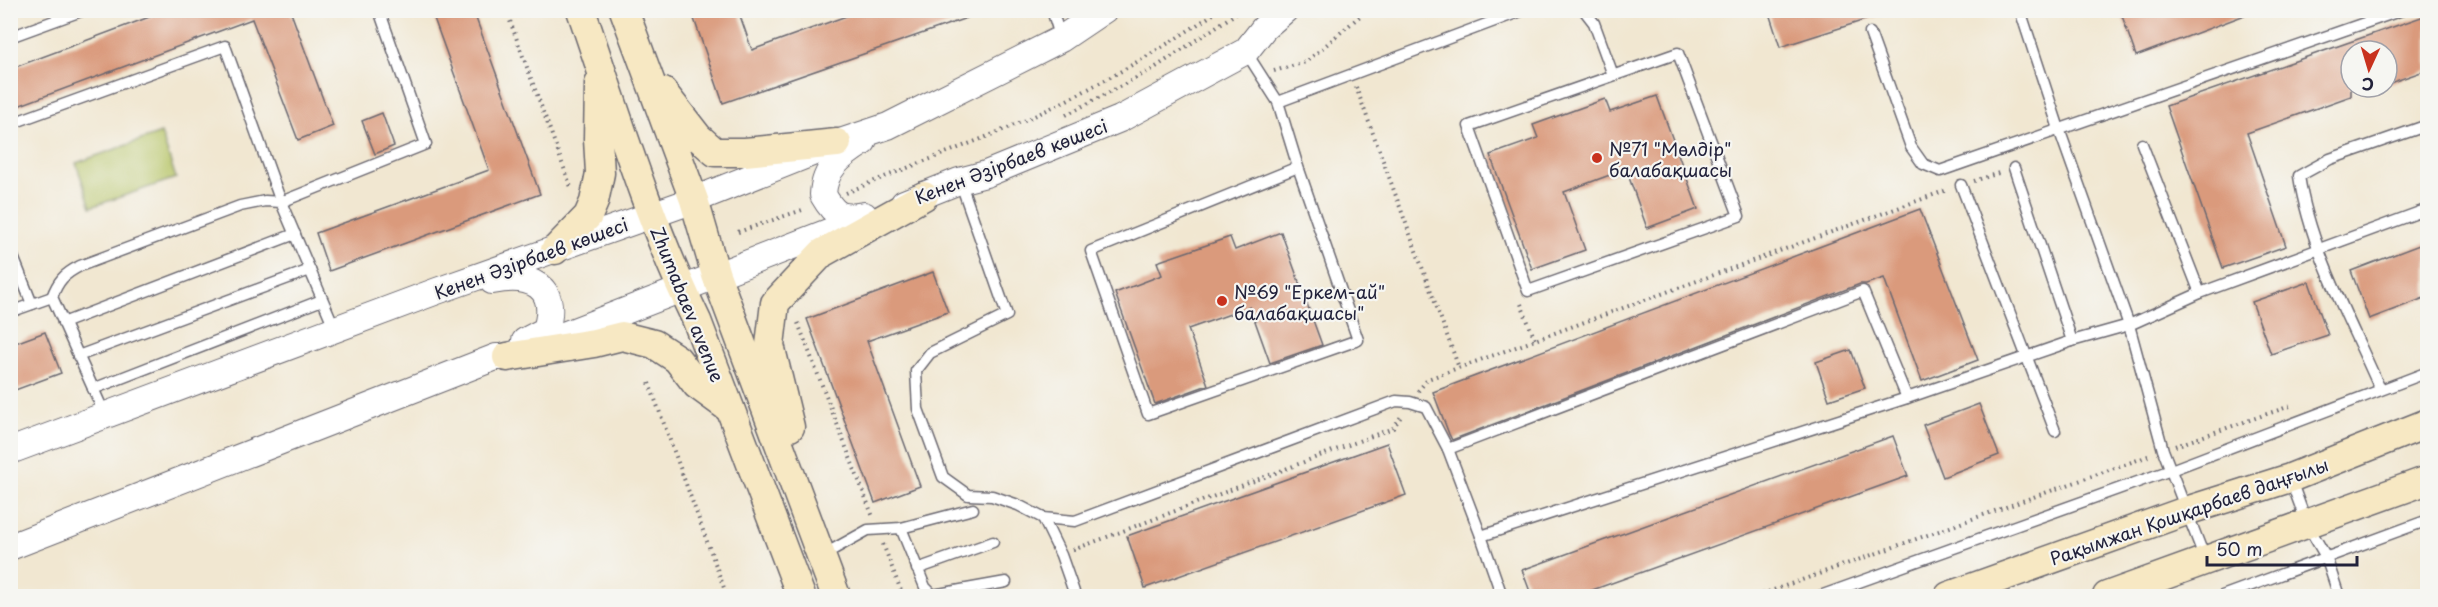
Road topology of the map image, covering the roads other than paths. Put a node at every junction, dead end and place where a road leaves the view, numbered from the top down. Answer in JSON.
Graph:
{"nodes":[{"id":1,"x":84,"y":10,"type":"edge"},
{"id":2,"x":379,"y":10,"type":"edge"},
{"id":3,"x":581,"y":10,"type":"edge"},
{"id":4,"x":1052,"y":10,"type":"edge"},
{"id":5,"x":1104,"y":10,"type":"edge"},
{"id":6,"x":1285,"y":10,"type":"edge"},
{"id":7,"x":1524,"y":10,"type":"edge"},
{"id":8,"x":1584,"y":10,"type":"edge"},
{"id":9,"x":2020,"y":10,"type":"edge"},
{"id":10,"x":2402,"y":10,"type":"edge"},
{"id":11,"x":624,"y":11,"type":"edge"},
{"id":12,"x":1870,"y":33,"type":"dead end"},
{"id":13,"x":11,"y":36,"type":"edge"},
{"id":14,"x":1061,"y":39,"type":"junction"},
{"id":15,"x":1246,"y":51,"type":"junction"},
{"id":16,"x":599,"y":63,"type":"junction"},
{"id":17,"x":1613,"y":75,"type":"junction"},
{"id":18,"x":1278,"y":102,"type":"junction"},
{"id":19,"x":10,"y":124,"type":"edge"},
{"id":20,"x":2427,"y":125,"type":"edge"},
{"id":21,"x":888,"y":126,"type":"junction"},
{"id":22,"x":2059,"y":129,"type":"junction"},
{"id":23,"x":837,"y":143,"type":"junction"},
{"id":24,"x":2142,"y":144,"type":"dead end"},
{"id":25,"x":1298,"y":167,"type":"junction"},
{"id":26,"x":2014,"y":168,"type":"road end"},
{"id":27,"x":960,"y":181,"type":"junction"},
{"id":28,"x":1961,"y":185,"type":"road end"},
{"id":29,"x":924,"y":195,"type":"junction"},
{"id":30,"x":693,"y":200,"type":"junction"},
{"id":31,"x":281,"y":202,"type":"junction"},
{"id":32,"x":2427,"y":209,"type":"edge"},
{"id":33,"x":877,"y":214,"type":"junction"},
{"id":34,"x":652,"y":215,"type":"junction"},
{"id":35,"x":295,"y":234,"type":"junction"},
{"id":36,"x":10,"y":249,"type":"edge"},
{"id":37,"x":555,"y":250,"type":"junction"},
{"id":38,"x":2319,"y":250,"type":"junction"},
{"id":39,"x":310,"y":270,"type":"junction"},
{"id":40,"x":716,"y":275,"type":"junction"},
{"id":41,"x":681,"y":289,"type":"junction"},
{"id":42,"x":437,"y":291,"type":"junction"},
{"id":43,"x":2200,"y":293,"type":"junction"},
{"id":44,"x":52,"y":297,"type":"junction"},
{"id":45,"x":322,"y":300,"type":"junction"},
{"id":46,"x":32,"y":304,"type":"junction"},
{"id":47,"x":10,"y":312,"type":"edge"},
{"id":48,"x":63,"y":323,"type":"junction"},
{"id":49,"x":2129,"y":325,"type":"junction"},
{"id":50,"x":335,"y":330,"type":"junction"},
{"id":51,"x":2072,"y":341,"type":"junction"},
{"id":52,"x":78,"y":356,"type":"junction"},
{"id":53,"x":501,"y":357,"type":"junction"},
{"id":54,"x":2025,"y":357,"type":"junction"},
{"id":55,"x":2427,"y":372,"type":"edge"},
{"id":56,"x":93,"y":389,"type":"junction"},
{"id":57,"x":2380,"y":389,"type":"junction"},
{"id":58,"x":1907,"y":398,"type":"junction"},
{"id":59,"x":730,"y":409,"type":"junction"},
{"id":60,"x":105,"y":416,"type":"junction"},
{"id":61,"x":2427,"y":423,"type":"edge"},
{"id":62,"x":2055,"y":431,"type":"dead end"},
{"id":63,"x":1448,"y":449,"type":"junction"},
{"id":64,"x":10,"y":451,"type":"edge"},
{"id":65,"x":2171,"y":470,"type":"junction"},
{"id":66,"x":2290,"y":478,"type":"junction"},
{"id":67,"x":2427,"y":480,"type":"edge"},
{"id":68,"x":973,"y":509,"type":"dead end"},
{"id":69,"x":2186,"y":511,"type":"junction"},
{"id":70,"x":1043,"y":518,"type":"junction"},
{"id":71,"x":2427,"y":520,"type":"edge"},
{"id":72,"x":2307,"y":524,"type":"junction"},
{"id":73,"x":901,"y":528,"type":"junction"},
{"id":74,"x":1481,"y":536,"type":"junction"},
{"id":75,"x":993,"y":542,"type":"dead end"},
{"id":76,"x":818,"y":547,"type":"junction"},
{"id":77,"x":10,"y":548,"type":"edge"},
{"id":78,"x":2326,"y":557,"type":"junction"},
{"id":79,"x":2206,"y":562,"type":"junction"},
{"id":80,"x":917,"y":569,"type":"junction"},
{"id":81,"x":1006,"y":582,"type":"dead end"},
{"id":82,"x":801,"y":597,"type":"edge"},
{"id":83,"x":836,"y":597,"type":"edge"},
{"id":84,"x":1072,"y":597,"type":"edge"},
{"id":85,"x":1502,"y":597,"type":"edge"},
{"id":86,"x":1820,"y":597,"type":"edge"},
{"id":87,"x":1950,"y":597,"type":"edge"},
{"id":88,"x":2107,"y":597,"type":"edge"},
{"id":89,"x":2222,"y":597,"type":"edge"},
{"id":90,"x":2339,"y":597,"type":"edge"}],
"edges":[{"from":1,"to":13,"type":"lane"},
{"from":2,"to":31,"type":"lane"},
{"from":3,"to":16,"type":"main road","name":"Zhumabaev avenue"},
{"from":4,"to":14,"type":"lane"},
{"from":5,"to":14,"type":"street","name":"Кенен Әзірбаев көшесі"},
{"from":6,"to":15,"type":"street","name":"Кенен Әзірбаев көшесі"},
{"from":7,"to":18,"type":"lane"},
{"from":8,"to":17,"type":"lane"},
{"from":9,"to":22,"type":"lane"},
{"from":10,"to":22,"type":"lane"},
{"from":11,"to":23,"type":"main road"},
{"from":11,"to":30,"type":"main road","name":"Zhumabaev avenue"},
{"from":12,"to":22,"type":"lane"},
{"from":14,"to":21,"type":"street","name":"Кенен Әзірбаев көшесі"},
{"from":15,"to":18,"type":"lane"},
{"from":15,"to":27,"type":"street","name":"Кенен Әзірбаев көшесі"},
{"from":16,"to":34,"type":"main road","name":"Zhumabaev avenue"},
{"from":16,"to":37,"type":"main road"},
{"from":17,"to":17,"type":"lane"},
{"from":18,"to":25,"type":"lane"},
{"from":19,"to":31,"type":"lane"},
{"from":20,"to":38,"type":"lane"},
{"from":21,"to":23,"type":"street","name":"Кенен Әзірбаев көшесі"},
{"from":21,"to":33,"type":"street"},
{"from":22,"to":49,"type":"lane"},
{"from":23,"to":30,"type":"street","name":"Кенен Әзірбаев көшесі"},
{"from":24,"to":43,"type":"lane"},
{"from":25,"to":25,"type":"lane"},
{"from":26,"to":51,"type":"lane"},
{"from":27,"to":29,"type":"street","name":"Кенен Әзірбаев көшесі"},
{"from":27,"to":70,"type":"lane"},
{"from":28,"to":54,"type":"lane"},
{"from":29,"to":33,"type":"street","name":"Кенен Әзірбаев көшесі"},
{"from":29,"to":76,"type":"main road"},
{"from":30,"to":34,"type":"street","name":"Кенен Әзірбаев көшесі"},
{"from":30,"to":40,"type":"main road","name":"Zhumabaev avenue"},
{"from":31,"to":35,"type":"lane"},
{"from":31,"to":44,"type":"lane"},
{"from":32,"to":38,"type":"lane"},
{"from":33,"to":40,"type":"street","name":"Кенен Әзірбаев көшесі"},
{"from":34,"to":37,"type":"street","name":"Кенен Әзірбаев көшесі"},
{"from":34,"to":41,"type":"main road","name":"Zhumabaev avenue"},
{"from":35,"to":39,"type":"lane"},
{"from":35,"to":48,"type":"lane"},
{"from":36,"to":46,"type":"lane"},
{"from":37,"to":42,"type":"street","name":"Кенен Әзірбаев көшесі"},
{"from":38,"to":43,"type":"lane"},
{"from":38,"to":57,"type":"lane"},
{"from":39,"to":45,"type":"lane"},
{"from":39,"to":52,"type":"lane"},
{"from":40,"to":41,"type":"street","name":"Кенен Әзірбаев көшесі"},
{"from":40,"to":76,"type":"main road","name":"Zhumabaev avenue"},
{"from":41,"to":53,"type":"street"},
{"from":41,"to":59,"type":"main road","name":"Zhumabaev avenue"},
{"from":42,"to":50,"type":"street","name":"Кенен Әзірбаев көшесі"},
{"from":42,"to":53,"type":"street"},
{"from":43,"to":49,"type":"lane"},
{"from":44,"to":46,"type":"lane"},
{"from":44,"to":48,"type":"lane"},
{"from":45,"to":50,"type":"lane"},
{"from":45,"to":56,"type":"lane"},
{"from":46,"to":47,"type":"lane"},
{"from":48,"to":52,"type":"lane"},
{"from":49,"to":51,"type":"lane"},
{"from":49,"to":65,"type":"lane"},
{"from":50,"to":60,"type":"street","name":"Кенен Әзірбаев көшесі"},
{"from":51,"to":54,"type":"lane"},
{"from":52,"to":56,"type":"lane"},
{"from":53,"to":59,"type":"main road"},
{"from":53,"to":77,"type":"street"},
{"from":54,"to":58,"type":"lane"},
{"from":54,"to":62,"type":"lane"},
{"from":55,"to":57,"type":"lane"},
{"from":56,"to":60,"type":"lane"},
{"from":57,"to":65,"type":"lane"},
{"from":58,"to":63,"type":"lane"},
{"from":58,"to":74,"type":"lane"},
{"from":59,"to":82,"type":"main road","name":"Zhumabaev avenue"},
{"from":60,"to":64,"type":"street","name":"Кенен Әзірбаев көшесі"},
{"from":61,"to":66,"type":"main road","name":"Рақымжан Қошқарбаев даңғылы"},
{"from":63,"to":70,"type":"lane"},
{"from":63,"to":74,"type":"lane"},
{"from":65,"to":69,"type":"lane"},
{"from":65,"to":86,"type":"lane"},
{"from":66,"to":69,"type":"main road","name":"Рақымжан Қошқарбаев даңғылы"},
{"from":66,"to":72,"type":"lane"},
{"from":67,"to":72,"type":"main road"},
{"from":68,"to":73,"type":"lane"},
{"from":69,"to":79,"type":"lane"},
{"from":69,"to":87,"type":"main road","name":"Рақымжан Қошқарбаев даңғылы"},
{"from":70,"to":84,"type":"lane"},
{"from":71,"to":78,"type":"lane"},
{"from":72,"to":78,"type":"lane"},
{"from":72,"to":79,"type":"main road"},
{"from":73,"to":76,"type":"lane"},
{"from":73,"to":80,"type":"lane"},
{"from":74,"to":85,"type":"lane"},
{"from":75,"to":80,"type":"lane"},
{"from":76,"to":83,"type":"main road","name":"Zhumabaev avenue"},
{"from":78,"to":89,"type":"lane"},
{"from":78,"to":90,"type":"lane"},
{"from":79,"to":88,"type":"main road"},
{"from":80,"to":81,"type":"lane"}]}
